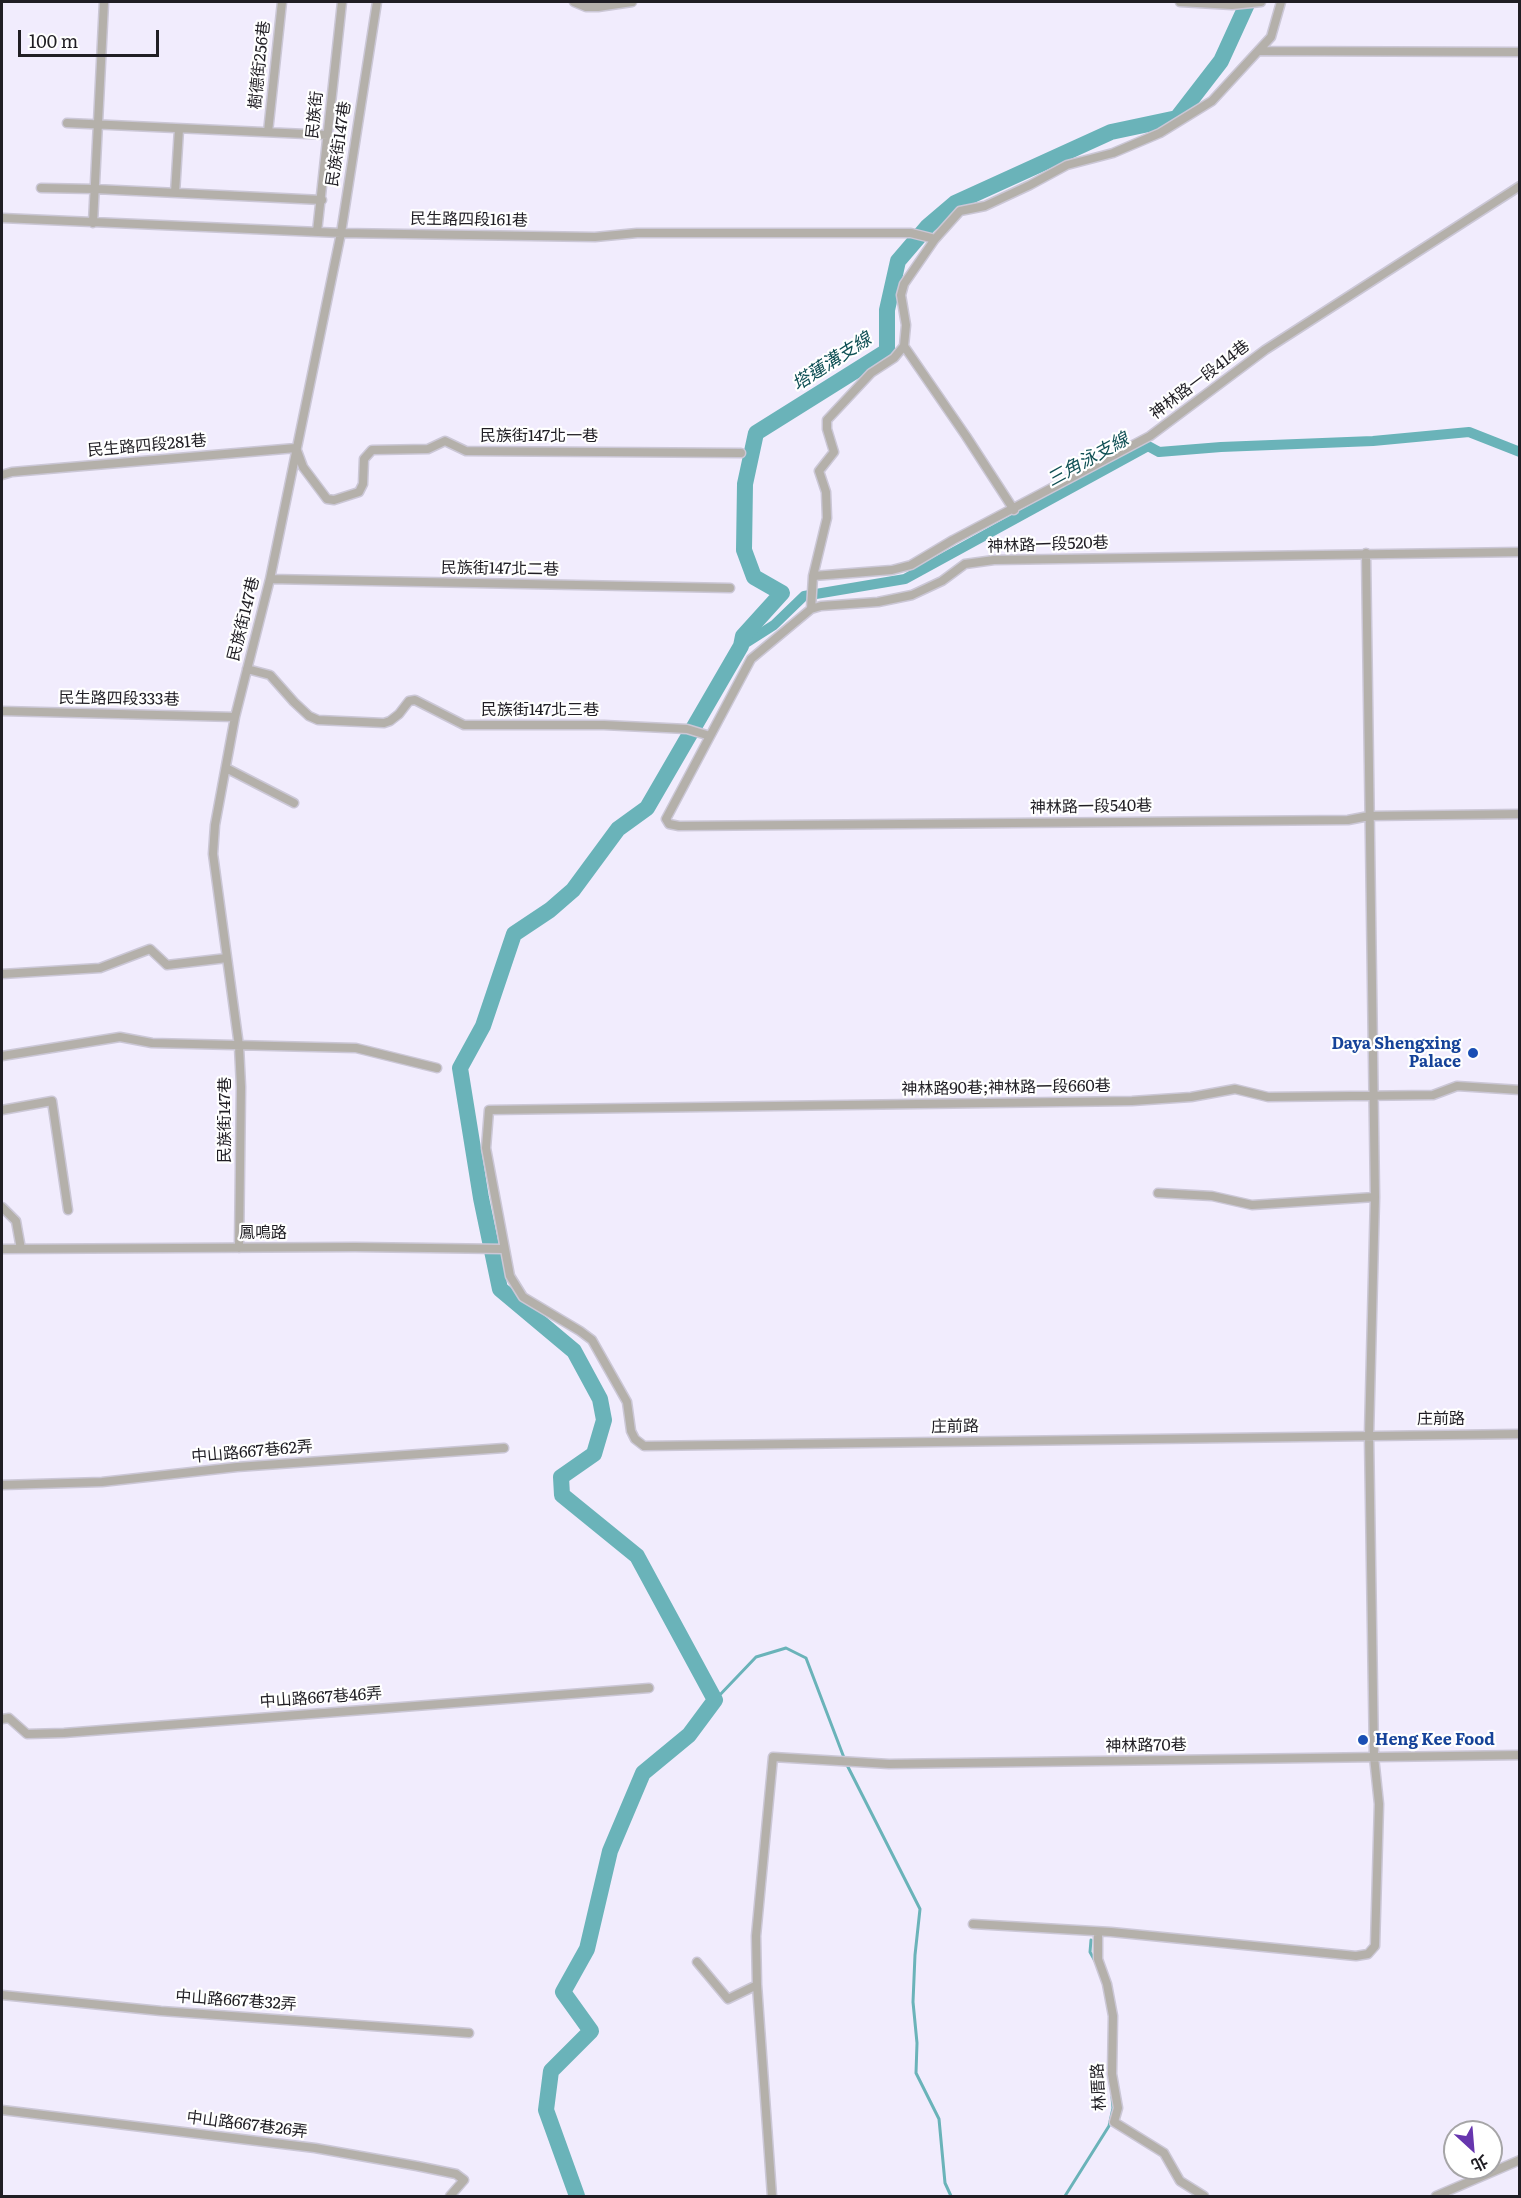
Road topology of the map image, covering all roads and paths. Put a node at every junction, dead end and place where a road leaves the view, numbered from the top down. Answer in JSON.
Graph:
{"nodes":[{"id":1,"x":104,"y":2,"type":"edge"},
{"id":2,"x":282,"y":2,"type":"edge"},
{"id":3,"x":342,"y":2,"type":"edge"},
{"id":4,"x":377,"y":2,"type":"edge"},
{"id":5,"x":574,"y":2,"type":"edge"},
{"id":6,"x":632,"y":2,"type":"edge"},
{"id":7,"x":1180,"y":2,"type":"edge"},
{"id":8,"x":1261,"y":2,"type":"edge"},
{"id":9,"x":1281,"y":2,"type":"edge"},
{"id":10,"x":1260,"y":51,"type":"junction"},
{"id":11,"x":1520,"y":52,"type":"edge"},
{"id":12,"x":67,"y":123,"type":"dead end"},
{"id":13,"x":96,"y":124,"type":"junction"},
{"id":14,"x":179,"y":129,"type":"junction"},
{"id":15,"x":268,"y":132,"type":"junction"},
{"id":16,"x":328,"y":135,"type":"junction"},
{"id":17,"x":1520,"y":186,"type":"edge"},
{"id":18,"x":41,"y":188,"type":"dead end"},
{"id":19,"x":95,"y":189,"type":"junction"},
{"id":20,"x":175,"y":193,"type":"junction"},
{"id":21,"x":322,"y":200,"type":"junction"},
{"id":22,"x":2,"y":218,"type":"edge"},
{"id":23,"x":93,"y":223,"type":"junction"},
{"id":24,"x":317,"y":232,"type":"junction"},
{"id":25,"x":341,"y":233,"type":"junction"},
{"id":26,"x":935,"y":239,"type":"junction"},
{"id":27,"x":904,"y":346,"type":"junction"},
{"id":28,"x":296,"y":448,"type":"junction"},
{"id":29,"x":741,"y":453,"type":"dead end"},
{"id":30,"x":2,"y":475,"type":"edge"},
{"id":31,"x":1014,"y":510,"type":"junction"},
{"id":32,"x":1520,"y":552,"type":"edge"},
{"id":33,"x":1366,"y":553,"type":"junction"},
{"id":34,"x":813,"y":576,"type":"junction"},
{"id":35,"x":270,"y":579,"type":"junction"},
{"id":36,"x":730,"y":588,"type":"dead end"},
{"id":37,"x":811,"y":609,"type":"junction"},
{"id":38,"x":247,"y":669,"type":"junction"},
{"id":39,"x":2,"y":711,"type":"edge"},
{"id":40,"x":235,"y":717,"type":"junction"},
{"id":41,"x":710,"y":736,"type":"junction"},
{"id":42,"x":226,"y":768,"type":"junction"},
{"id":43,"x":294,"y":803,"type":"dead end"},
{"id":44,"x":1520,"y":814,"type":"edge"},
{"id":45,"x":1369,"y":816,"type":"junction"},
{"id":46,"x":227,"y":958,"type":"junction"},
{"id":47,"x":2,"y":975,"type":"edge"},
{"id":48,"x":239,"y":1046,"type":"junction"},
{"id":49,"x":2,"y":1056,"type":"edge"},
{"id":50,"x":437,"y":1068,"type":"dead end"},
{"id":51,"x":1520,"y":1090,"type":"edge"},
{"id":52,"x":1373,"y":1095,"type":"junction"},
{"id":53,"x":2,"y":1110,"type":"edge"},
{"id":54,"x":489,"y":1110,"type":"joint"},
{"id":55,"x":1158,"y":1193,"type":"dead end"},
{"id":56,"x":1375,"y":1197,"type":"junction"},
{"id":57,"x":2,"y":1207,"type":"edge"},
{"id":58,"x":68,"y":1210,"type":"dead end"},
{"id":59,"x":239,"y":1248,"type":"junction"},
{"id":60,"x":2,"y":1249,"type":"edge"},
{"id":61,"x":21,"y":1249,"type":"junction"},
{"id":62,"x":504,"y":1250,"type":"junction"},
{"id":63,"x":1520,"y":1434,"type":"edge"},
{"id":64,"x":1369,"y":1435,"type":"junction"},
{"id":65,"x":504,"y":1448,"type":"dead end"},
{"id":66,"x":2,"y":1485,"type":"edge"},
{"id":67,"x":649,"y":1688,"type":"dead end"},
{"id":68,"x":2,"y":1719,"type":"edge"},
{"id":69,"x":1520,"y":1755,"type":"edge"},
{"id":70,"x":1374,"y":1758,"type":"junction"},
{"id":71,"x":973,"y":1924,"type":"dead end"},
{"id":72,"x":1098,"y":1932,"type":"junction"},
{"id":73,"x":697,"y":1962,"type":"dead end"},
{"id":74,"x":757,"y":1985,"type":"junction"},
{"id":75,"x":2,"y":1995,"type":"edge"},
{"id":76,"x":469,"y":2033,"type":"dead end"},
{"id":77,"x":2,"y":2110,"type":"edge"},
{"id":78,"x":1520,"y":2160,"type":"edge"},
{"id":79,"x":450,"y":2196,"type":"edge"},
{"id":80,"x":772,"y":2196,"type":"edge"},
{"id":81,"x":1204,"y":2196,"type":"edge"},
{"id":82,"x":1436,"y":2196,"type":"edge"}],
"edges":[{"from":1,"to":13,"type":"street"},
{"from":2,"to":15,"type":"street","name":"樹德街256巷"},
{"from":3,"to":16,"type":"street","name":"民族街"},
{"from":4,"to":25,"type":"street","name":"民族街147巷"},
{"from":5,"to":6,"type":"street"},
{"from":7,"to":8,"type":"street"},
{"from":9,"to":10,"type":"street"},
{"from":10,"to":11,"type":"street"},
{"from":10,"to":26,"type":"street"},
{"from":12,"to":13,"type":"street"},
{"from":13,"to":14,"type":"street"},
{"from":13,"to":19,"type":"street"},
{"from":14,"to":15,"type":"street"},
{"from":14,"to":20,"type":"street"},
{"from":15,"to":16,"type":"street"},
{"from":16,"to":21,"type":"street","name":"民族街"},
{"from":17,"to":31,"type":"street","name":"神林路一段414巷"},
{"from":18,"to":19,"type":"street"},
{"from":19,"to":20,"type":"street"},
{"from":19,"to":23,"type":"street"},
{"from":20,"to":21,"type":"street"},
{"from":21,"to":24,"type":"street","name":"民族街"},
{"from":22,"to":23,"type":"street","name":"民生路四段161巷"},
{"from":23,"to":24,"type":"street","name":"民生路四段161巷"},
{"from":24,"to":25,"type":"street","name":"民生路四段161巷"},
{"from":25,"to":26,"type":"street","name":"民生路四段161巷"},
{"from":25,"to":28,"type":"street","name":"民族街147巷"},
{"from":26,"to":27,"type":"street"},
{"from":27,"to":31,"type":"street"},
{"from":27,"to":34,"type":"street"},
{"from":28,"to":29,"type":"street","name":"民族街147北一巷"},
{"from":28,"to":30,"type":"street","name":"民生路四段281巷"},
{"from":28,"to":35,"type":"street","name":"民族街147巷"},
{"from":31,"to":34,"type":"street","name":"神林路一段414巷"},
{"from":32,"to":33,"type":"street","name":"神林路一段520巷"},
{"from":33,"to":37,"type":"street","name":"神林路一段520巷"},
{"from":33,"to":45,"type":"street"},
{"from":34,"to":37,"type":"street"},
{"from":35,"to":36,"type":"street","name":"民族街147北二巷"},
{"from":35,"to":38,"type":"street","name":"民族街147巷"},
{"from":37,"to":41,"type":"street"},
{"from":38,"to":40,"type":"street","name":"民族街147巷"},
{"from":38,"to":41,"type":"street","name":"民族街147北三巷"},
{"from":39,"to":40,"type":"street","name":"民生路四段333巷"},
{"from":40,"to":42,"type":"street","name":"民族街147巷"},
{"from":41,"to":45,"type":"street","name":"神林路一段540巷"},
{"from":42,"to":43,"type":"street"},
{"from":42,"to":46,"type":"street","name":"民族街147巷"},
{"from":44,"to":45,"type":"street","name":"神林路一段540巷"},
{"from":45,"to":52,"type":"street"},
{"from":46,"to":47,"type":"street"},
{"from":46,"to":48,"type":"street","name":"民族街147巷"},
{"from":48,"to":49,"type":"street"},
{"from":48,"to":50,"type":"street"},
{"from":48,"to":59,"type":"street","name":"民族街147巷"},
{"from":51,"to":52,"type":"street","name":"神林路90巷;神林路一段660巷"},
{"from":52,"to":54,"type":"street","name":"神林路90巷;神林路一段660巷"},
{"from":52,"to":56,"type":"street"},
{"from":53,"to":58,"type":"street"},
{"from":54,"to":62,"type":"street","name":"庄前路"},
{"from":55,"to":56,"type":"street"},
{"from":56,"to":64,"type":"street"},
{"from":57,"to":61,"type":"street"},
{"from":59,"to":61,"type":"street","name":"鳳鳴路"},
{"from":59,"to":62,"type":"street","name":"鳳鳴路"},
{"from":60,"to":61,"type":"street","name":"鳳鳴路"},
{"from":62,"to":64,"type":"street","name":"庄前路"},
{"from":63,"to":64,"type":"street","name":"庄前路"},
{"from":64,"to":70,"type":"street"},
{"from":65,"to":66,"type":"street","name":"中山路667巷62弄"},
{"from":67,"to":68,"type":"street","name":"中山路667巷46弄"},
{"from":69,"to":70,"type":"street","name":"神林路70巷"},
{"from":70,"to":72,"type":"street"},
{"from":70,"to":74,"type":"street","name":"神林路70巷"},
{"from":71,"to":72,"type":"street"},
{"from":72,"to":81,"type":"street","name":"林厝路"},
{"from":73,"to":74,"type":"street"},
{"from":74,"to":80,"type":"street"},
{"from":75,"to":76,"type":"street","name":"中山路667巷32弄"},
{"from":77,"to":79,"type":"street","name":"中山路667巷26弄"},
{"from":78,"to":82,"type":"street"}]}
